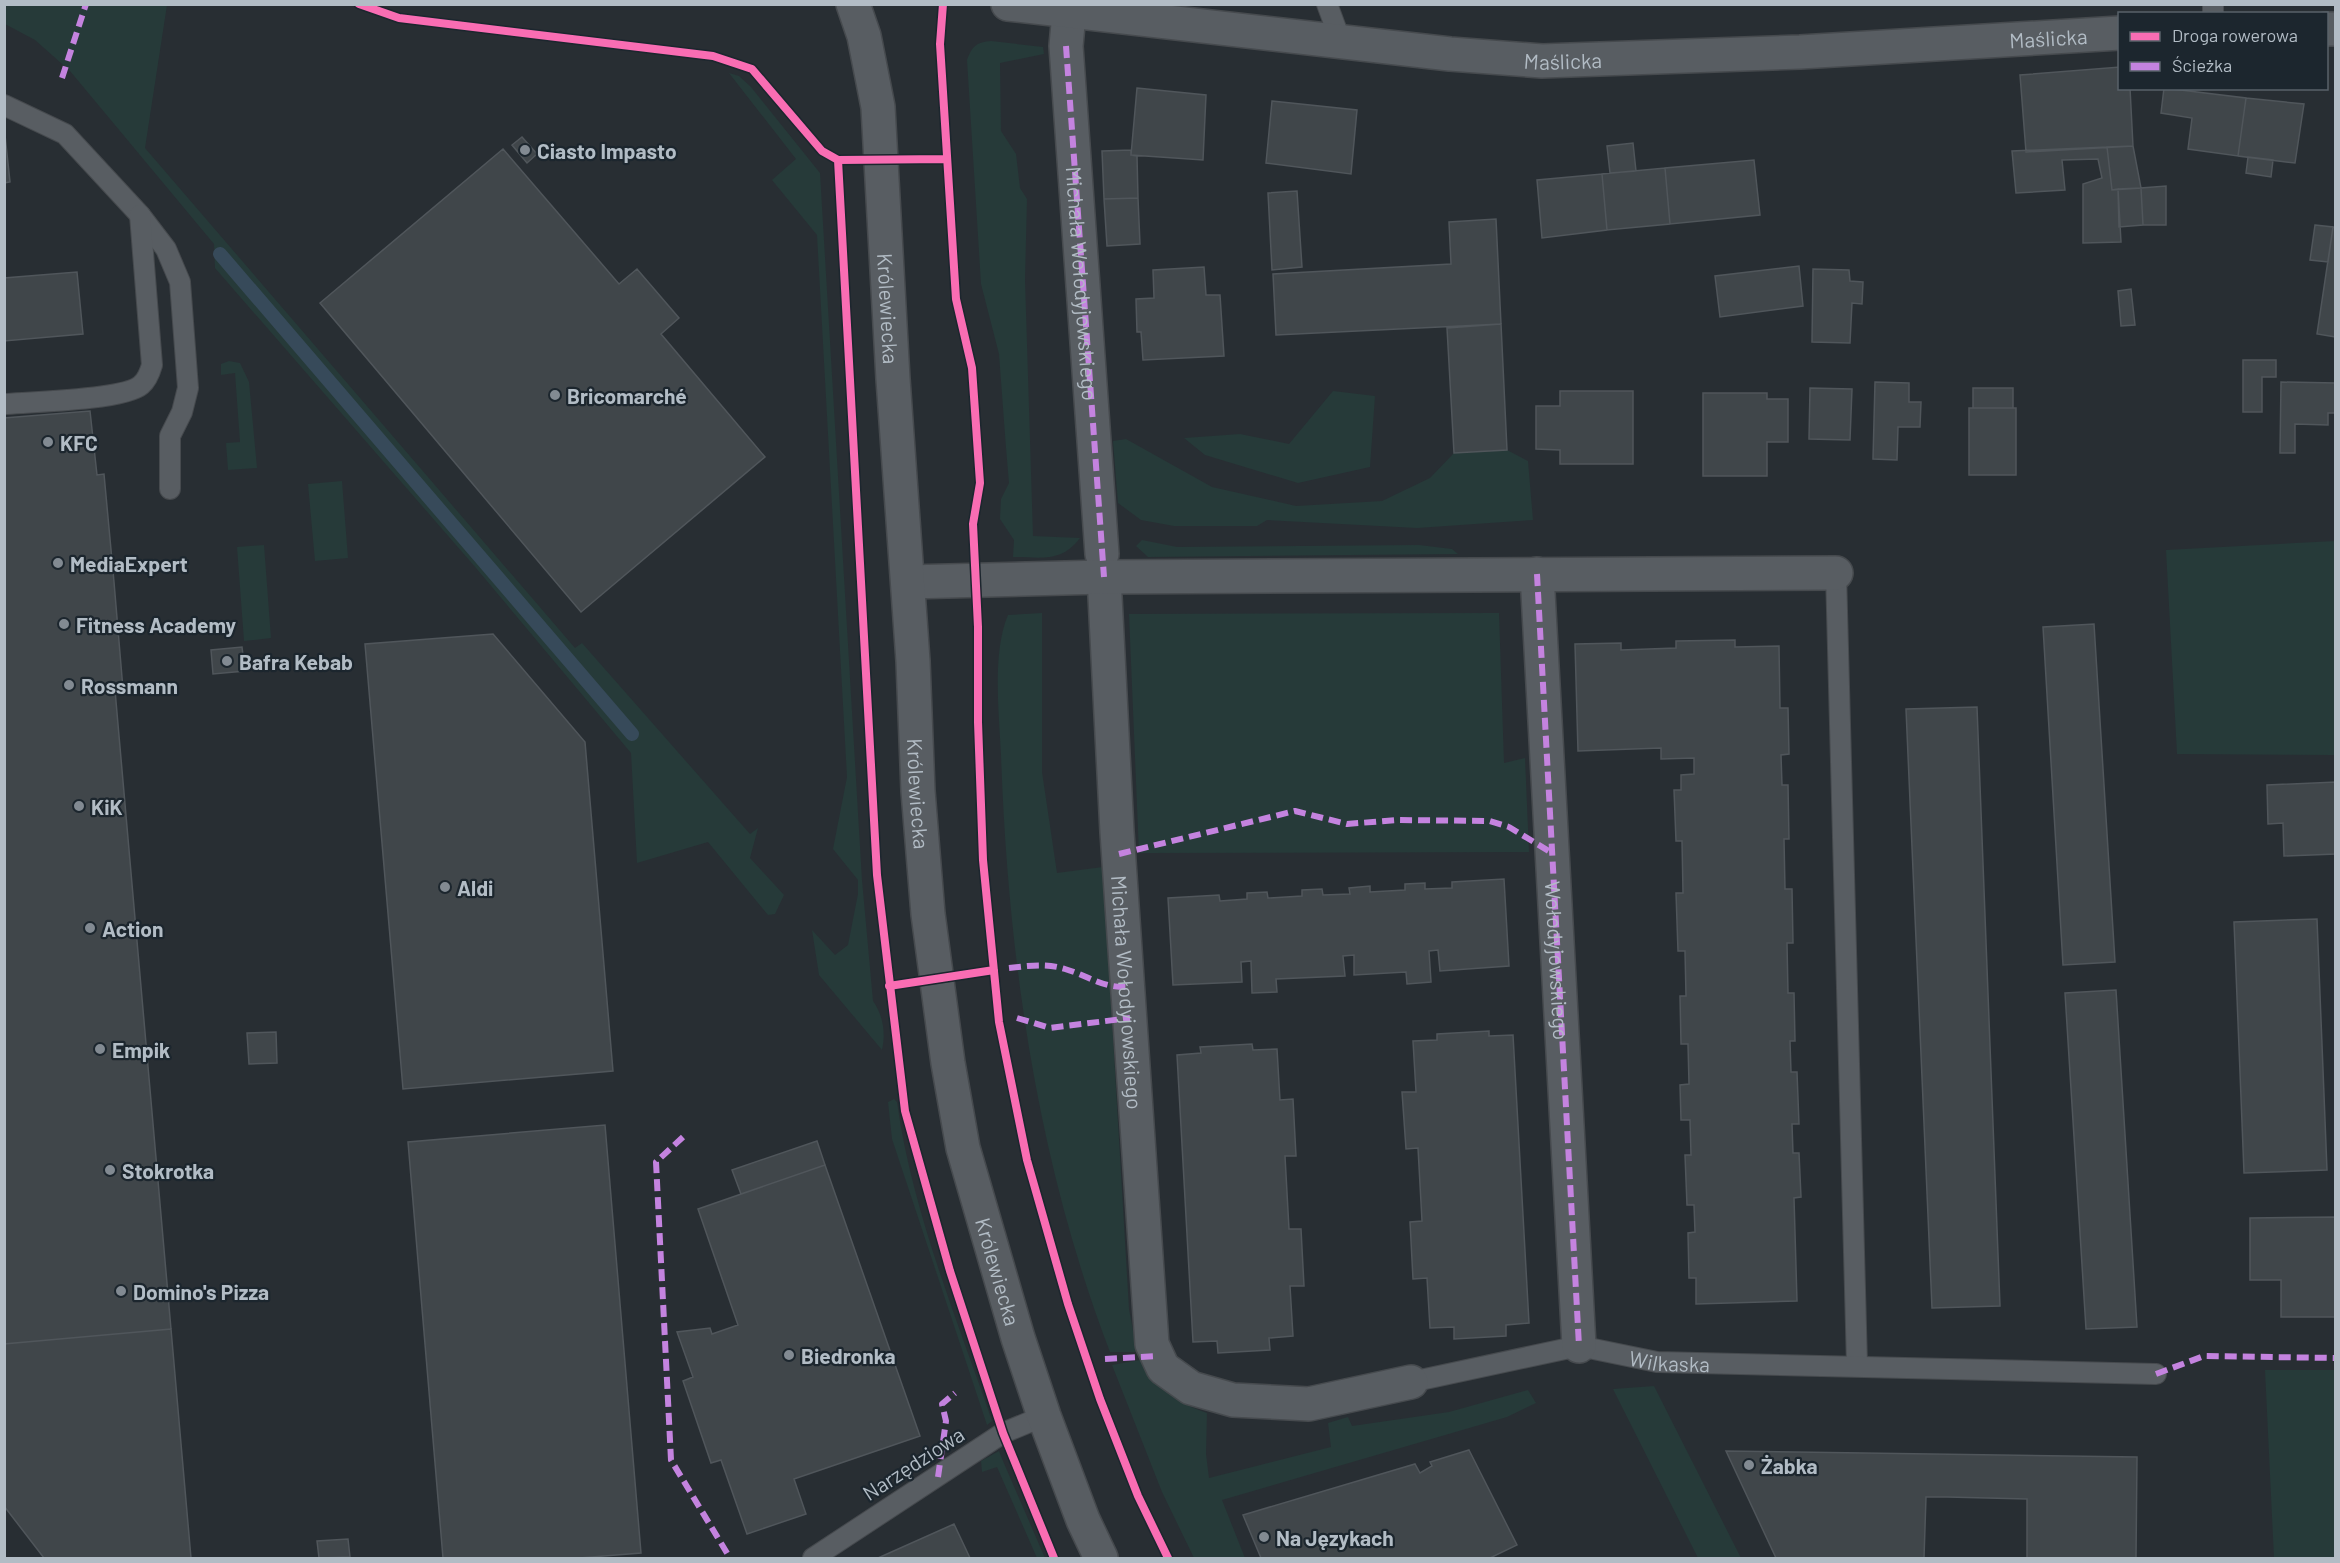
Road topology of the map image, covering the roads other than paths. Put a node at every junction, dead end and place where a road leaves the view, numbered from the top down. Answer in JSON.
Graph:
{"nodes":[{"id":1,"x":853,"y":4,"type":"edge"},
{"id":2,"x":1008,"y":4,"type":"edge"},
{"id":3,"x":1327,"y":4,"type":"edge"},
{"id":4,"x":1069,"y":13,"type":"junction"},
{"id":5,"x":2118,"y":33,"type":"edge"},
{"id":6,"x":1341,"y":42,"type":"junction"},
{"id":7,"x":4,"y":105,"type":"edge"},
{"id":8,"x":140,"y":215,"type":"junction"},
{"id":9,"x":4,"y":404,"type":"edge"},
{"id":10,"x":170,"y":489,"type":"dead end"},
{"id":11,"x":1103,"y":565,"type":"junction"},
{"id":12,"x":1836,"y":573,"type":"joint"},
{"id":13,"x":1537,"y":574,"type":"junction"},
{"id":14,"x":908,"y":582,"type":"junction"},
{"id":15,"x":1579,"y":1346,"type":"junction"},
{"id":16,"x":1857,"y":1365,"type":"junction"},
{"id":17,"x":2156,"y":1374,"type":"dead end"},
{"id":18,"x":1411,"y":1382,"type":"joint"},
{"id":19,"x":1191,"y":1388,"type":"joint"},
{"id":20,"x":1044,"y":1416,"type":"junction"},
{"id":21,"x":813,"y":1558,"type":"edge"},
{"id":22,"x":1101,"y":1558,"type":"edge"}],
"edges":[{"from":1,"to":14,"type":"street","name":"Królewiecka"},
{"from":2,"to":4,"type":"street","name":"Maślicka"},
{"from":3,"to":6,"type":"lane"},
{"from":4,"to":6,"type":"street","name":"Maślicka"},
{"from":4,"to":11,"type":"street","name":"Michała Wołodyjowskiego"},
{"from":5,"to":6,"type":"street","name":"Maślicka"},
{"from":7,"to":8,"type":"lane"},
{"from":8,"to":9,"type":"lane"},
{"from":8,"to":10,"type":"lane"},
{"from":11,"to":13,"type":"street"},
{"from":11,"to":14,"type":"street"},
{"from":11,"to":19,"type":"street","name":"Michała Wołodyjowskiego"},
{"from":12,"to":13,"type":"street"},
{"from":12,"to":16,"type":"lane"},
{"from":13,"to":15,"type":"street","name":"Wołodyjowskiego"},
{"from":14,"to":20,"type":"street","name":"Królewiecka"},
{"from":15,"to":16,"type":"lane","name":"Wilkaska"},
{"from":15,"to":18,"type":"lane","name":"Wilkaska"},
{"from":16,"to":17,"type":"lane","name":"Wilkaska"},
{"from":18,"to":19,"type":"street","name":"Wilkaska"},
{"from":20,"to":21,"type":"lane","name":"Narzędziowa"},
{"from":20,"to":22,"type":"street","name":"Królewiecka"}]}
